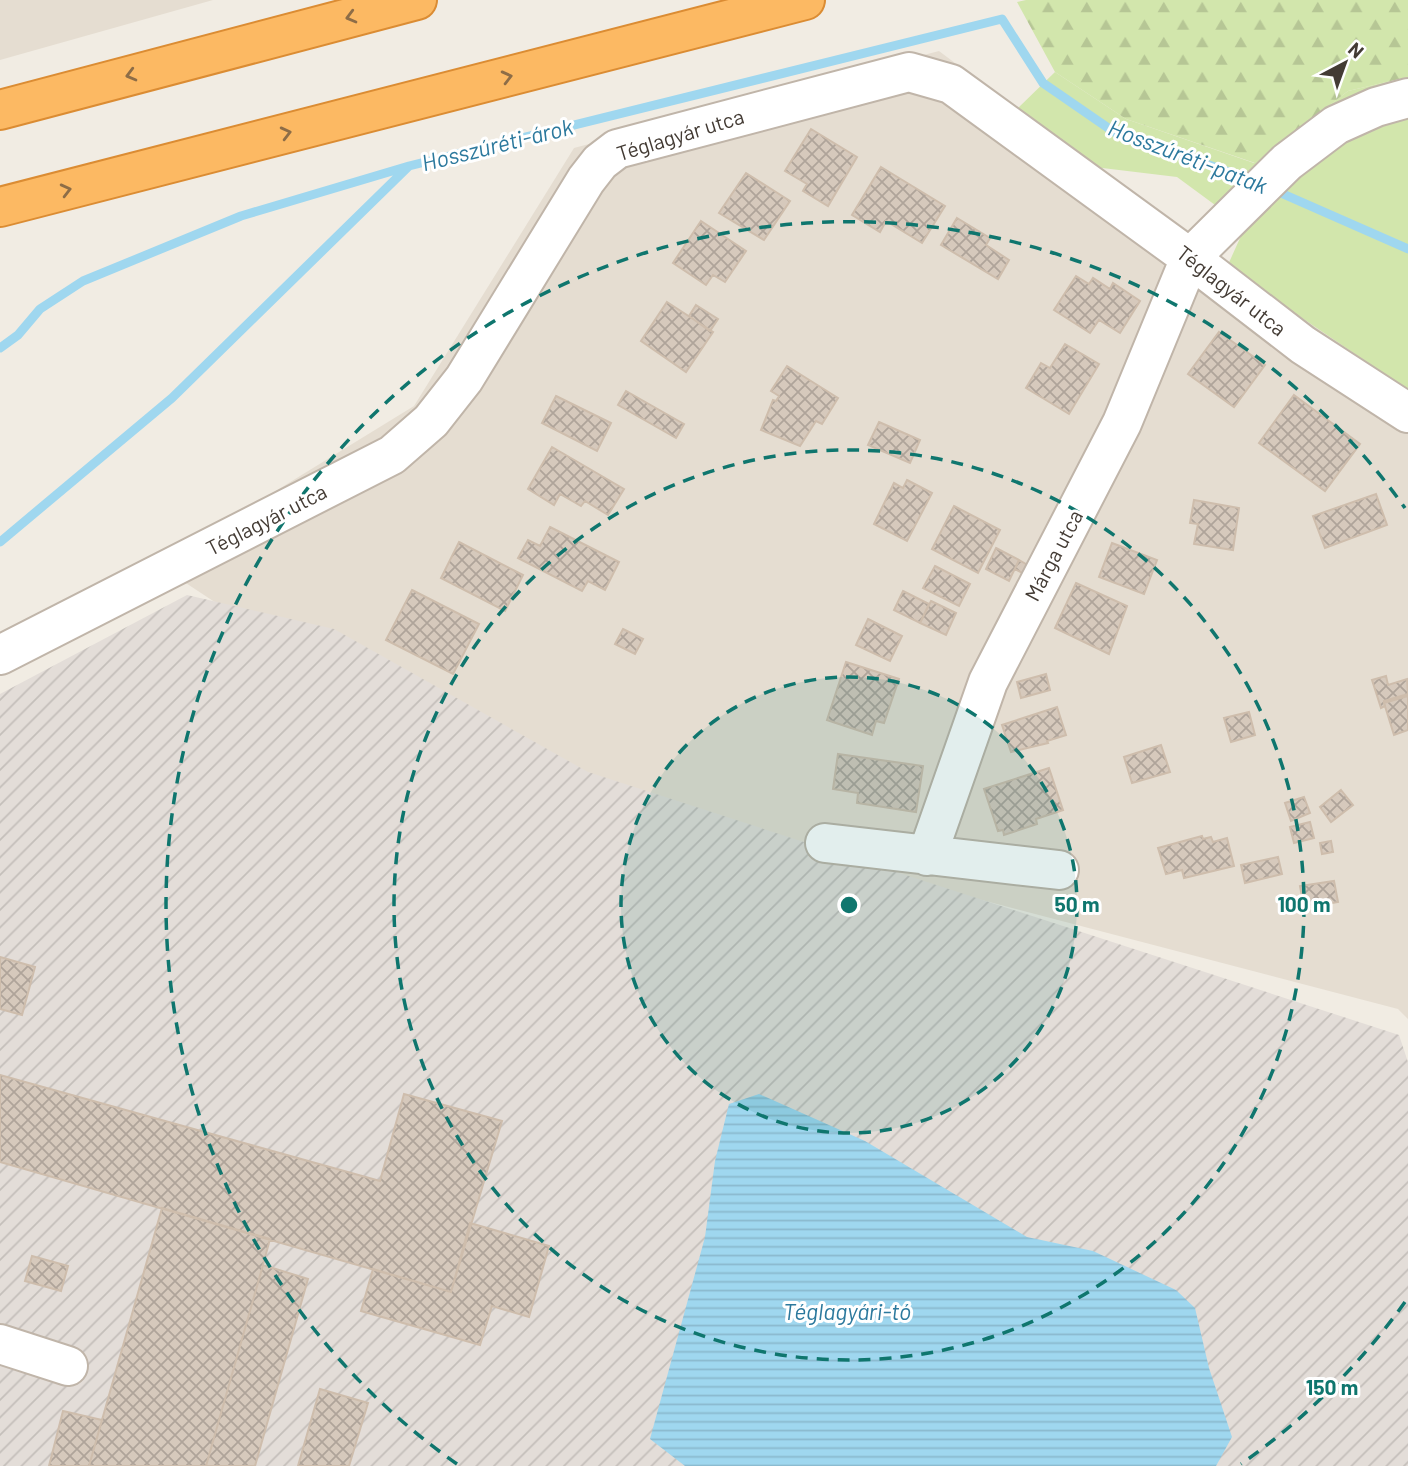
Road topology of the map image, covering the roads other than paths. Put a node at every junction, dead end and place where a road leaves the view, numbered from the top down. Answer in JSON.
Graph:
{"nodes":[{"id":1,"x":417,"y":0,"type":"edge"},
{"id":2,"x":805,"y":0,"type":"edge"},
{"id":3,"x":1408,"y":98,"type":"edge"},
{"id":4,"x":0,"y":110,"type":"edge"},
{"id":5,"x":0,"y":207,"type":"edge"},
{"id":6,"x":1190,"y":258,"type":"junction"},
{"id":7,"x":1408,"y":412,"type":"edge"},
{"id":8,"x":0,"y":654,"type":"edge"},
{"id":9,"x":825,"y":843,"type":"dead end"},
{"id":10,"x":927,"y":856,"type":"junction"},
{"id":11,"x":1059,"y":870,"type":"dead end"},
{"id":12,"x":0,"y":1344,"type":"edge"},
{"id":13,"x":68,"y":1366,"type":"dead end"}],
"edges":[{"from":1,"to":4,"type":"highway","one_way":true},
{"from":5,"to":2,"type":"highway","one_way":true},
{"from":3,"to":6,"type":"street"},
{"from":6,"to":7,"type":"street","name":"Téglagyár utca"},
{"from":6,"to":8,"type":"street","name":"Téglagyár utca"},
{"from":6,"to":10,"type":"street","name":"Márga utca"},
{"from":9,"to":10,"type":"street"},
{"from":10,"to":11,"type":"street"},
{"from":12,"to":13,"type":"street"}]}
